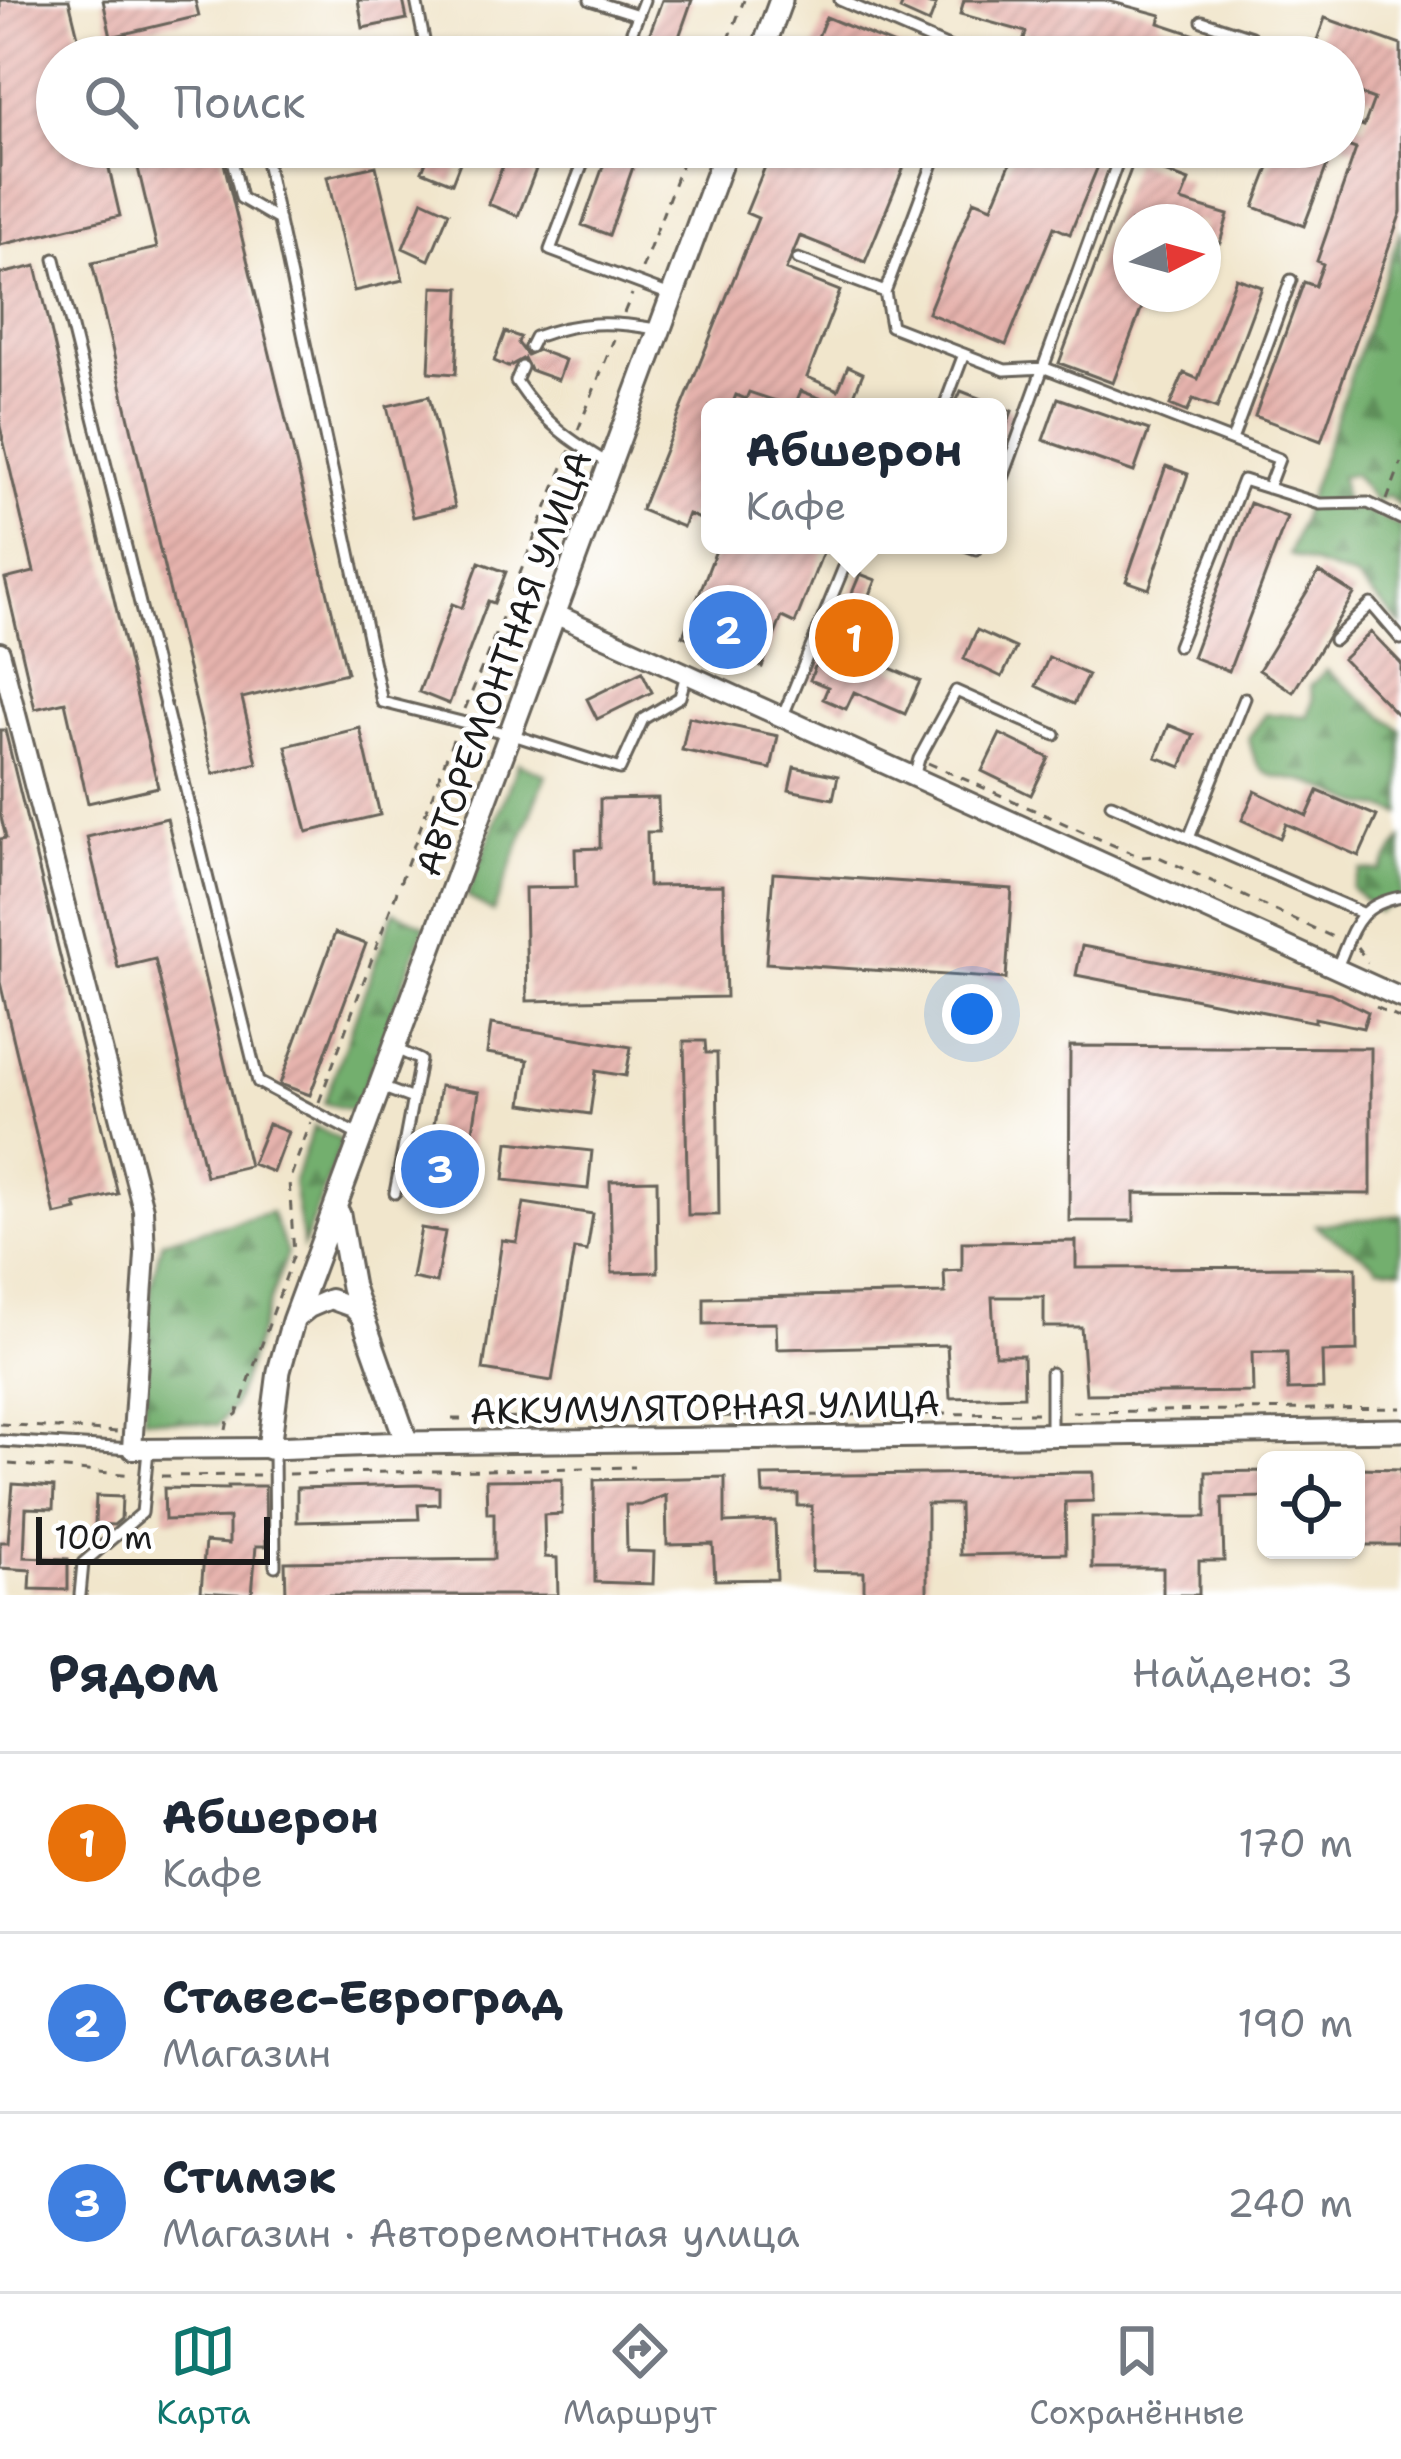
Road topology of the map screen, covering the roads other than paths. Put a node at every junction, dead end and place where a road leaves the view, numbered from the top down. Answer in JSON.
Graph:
{"nodes":[{"id":1,"x":416,"y":0,"type":"edge"},
{"id":2,"x":590,"y":0,"type":"edge"},
{"id":3,"x":644,"y":0,"type":"edge"},
{"id":4,"x":781,"y":0,"type":"edge"},
{"id":5,"x":840,"y":0,"type":"edge"},
{"id":6,"x":638,"y":16,"type":"junction"},
{"id":7,"x":1202,"y":21,"type":"dead end"},
{"id":8,"x":423,"y":36,"type":"edge"},
{"id":9,"x":630,"y":36,"type":"edge"},
{"id":10,"x":768,"y":36,"type":"edge"},
{"id":11,"x":923,"y":36,"type":"edge"},
{"id":12,"x":1245,"y":36,"type":"edge"},
{"id":13,"x":234,"y":168,"type":"edge"},
{"id":14,"x":268,"y":168,"type":"edge"},
{"id":15,"x":581,"y":168,"type":"edge"},
{"id":16,"x":719,"y":168,"type":"edge"},
{"id":17,"x":931,"y":168,"type":"edge"},
{"id":18,"x":1116,"y":168,"type":"edge"},
{"id":19,"x":279,"y":220,"type":"junction"},
{"id":20,"x":55,"y":259,"type":"dead end"},
{"id":21,"x":798,"y":259,"type":"dead end"},
{"id":22,"x":1292,"y":280,"type":"dead end"},
{"id":23,"x":885,"y":292,"type":"junction"},
{"id":24,"x":673,"y":296,"type":"junction"},
{"id":25,"x":661,"y":330,"type":"junction"},
{"id":26,"x":530,"y":347,"type":"dead end"},
{"id":27,"x":964,"y":354,"type":"junction"},
{"id":28,"x":522,"y":367,"type":"dead end"},
{"id":29,"x":1045,"y":368,"type":"junction"},
{"id":30,"x":947,"y":398,"type":"edge"},
{"id":31,"x":1232,"y":440,"type":"junction"},
{"id":32,"x":612,"y":466,"type":"junction"},
{"id":33,"x":1007,"y":468,"type":"edge"},
{"id":34,"x":1268,"y":488,"type":"junction"},
{"id":35,"x":1401,"y":519,"type":"edge"},
{"id":36,"x":849,"y":554,"type":"edge"},
{"id":37,"x":557,"y":615,"type":"junction"},
{"id":38,"x":1401,"y":639,"type":"edge"},
{"id":39,"x":1334,"y":640,"type":"dead end"},
{"id":40,"x":1178,"y":646,"type":"dead end"},
{"id":41,"x":0,"y":652,"type":"edge"},
{"id":42,"x":686,"y":674,"type":"junction"},
{"id":43,"x":1245,"y":698,"type":"dead end"},
{"id":44,"x":782,"y":718,"type":"junction"},
{"id":45,"x":513,"y":735,"type":"junction"},
{"id":46,"x":1054,"y":735,"type":"dead end"},
{"id":47,"x":916,"y":768,"type":"junction"},
{"id":48,"x":1111,"y":804,"type":"dead end"},
{"id":49,"x":1189,"y":838,"type":"junction"},
{"id":50,"x":1401,"y":897,"type":"edge"},
{"id":51,"x":1362,"y":913,"type":"junction"},
{"id":52,"x":1336,"y":968,"type":"junction"},
{"id":53,"x":1392,"y":994,"type":"edge"},
{"id":54,"x":396,"y":1049,"type":"junction"},
{"id":55,"x":381,"y":1088,"type":"junction"},
{"id":56,"x":413,"y":1099,"type":"junction"},
{"id":57,"x":363,"y":1138,"type":"junction"},
{"id":58,"x":395,"y":1193,"type":"dead end"},
{"id":59,"x":339,"y":1201,"type":"junction"},
{"id":60,"x":293,"y":1321,"type":"junction"},
{"id":61,"x":365,"y":1322,"type":"junction"},
{"id":62,"x":1051,"y":1372,"type":"dead end"},
{"id":63,"x":1401,"y":1430,"type":"edge"},
{"id":64,"x":1051,"y":1436,"type":"junction"},
{"id":65,"x":0,"y":1441,"type":"edge"},
{"id":66,"x":407,"y":1443,"type":"junction"},
{"id":67,"x":136,"y":1444,"type":"junction"},
{"id":68,"x":272,"y":1448,"type":"junction"},
{"id":69,"x":275,"y":1566,"type":"dead end"},
{"id":70,"x":80,"y":1595,"type":"edge"}],
"edges":[{"from":1,"to":8,"type":"lane"},
{"from":2,"to":6,"type":"lane"},
{"from":3,"to":6,"type":"lane"},
{"from":4,"to":10,"type":"street"},
{"from":5,"to":11,"type":"lane"},
{"from":6,"to":9,"type":"lane"},
{"from":7,"to":12,"type":"lane"},
{"from":13,"to":19,"type":"lane"},
{"from":14,"to":19,"type":"lane"},
{"from":15,"to":24,"type":"lane"},
{"from":16,"to":24,"type":"street","name":"АВТОРЕМОНТНАЯ УЛИЦА"},
{"from":17,"to":23,"type":"lane"},
{"from":18,"to":29,"type":"lane"},
{"from":19,"to":45,"type":"lane"},
{"from":20,"to":57,"type":"lane"},
{"from":21,"to":23,"type":"lane"},
{"from":22,"to":31,"type":"lane"},
{"from":23,"to":27,"type":"lane"},
{"from":24,"to":25,"type":"street","name":"АВТОРЕМОНТНАЯ УЛИЦА"},
{"from":25,"to":26,"type":"lane"},
{"from":25,"to":32,"type":"street","name":"АВТОРЕМОНТНАЯ УЛИЦА"},
{"from":27,"to":29,"type":"lane"},
{"from":27,"to":30,"type":"lane"},
{"from":28,"to":32,"type":"lane"},
{"from":29,"to":31,"type":"lane"},
{"from":29,"to":33,"type":"lane"},
{"from":31,"to":34,"type":"lane"},
{"from":32,"to":37,"type":"street","name":"АВТОРЕМОНТНАЯ УЛИЦА"},
{"from":34,"to":35,"type":"lane"},
{"from":34,"to":40,"type":"lane"},
{"from":36,"to":44,"type":"lane"},
{"from":37,"to":42,"type":"street"},
{"from":37,"to":45,"type":"street","name":"АВТОРЕМОНТНАЯ УЛИЦА"},
{"from":38,"to":39,"type":"lane"},
{"from":41,"to":67,"type":"street"},
{"from":42,"to":44,"type":"street"},
{"from":42,"to":45,"type":"lane"},
{"from":43,"to":49,"type":"lane"},
{"from":44,"to":47,"type":"street"},
{"from":45,"to":54,"type":"street","name":"АВТОРЕМОНТНАЯ УЛИЦА"},
{"from":46,"to":47,"type":"lane"},
{"from":47,"to":52,"type":"street"},
{"from":48,"to":49,"type":"lane"},
{"from":49,"to":51,"type":"lane"},
{"from":50,"to":51,"type":"lane"},
{"from":51,"to":52,"type":"lane"},
{"from":52,"to":53,"type":"street"},
{"from":54,"to":55,"type":"street","name":"АВТОРЕМОНТНАЯ УЛИЦА"},
{"from":54,"to":56,"type":"lane"},
{"from":55,"to":56,"type":"lane"},
{"from":55,"to":57,"type":"street","name":"АВТОРЕМОНТНАЯ УЛИЦА"},
{"from":56,"to":58,"type":"lane"},
{"from":57,"to":59,"type":"street","name":"АВТОРЕМОНТНАЯ УЛИЦА"},
{"from":59,"to":60,"type":"street"},
{"from":59,"to":61,"type":"street"},
{"from":60,"to":61,"type":"street"},
{"from":60,"to":68,"type":"street"},
{"from":61,"to":66,"type":"street"},
{"from":62,"to":64,"type":"lane"},
{"from":63,"to":64,"type":"street","name":"АККУМУЛЯТОРНАЯ УЛИЦА"},
{"from":64,"to":66,"type":"street","name":"АККУМУЛЯТОРНАЯ УЛИЦА"},
{"from":65,"to":67,"type":"lane"},
{"from":66,"to":68,"type":"street","name":"АККУМУЛЯТОРНАЯ УЛИЦА"},
{"from":67,"to":68,"type":"street"},
{"from":67,"to":70,"type":"lane"},
{"from":68,"to":69,"type":"lane"}]}
